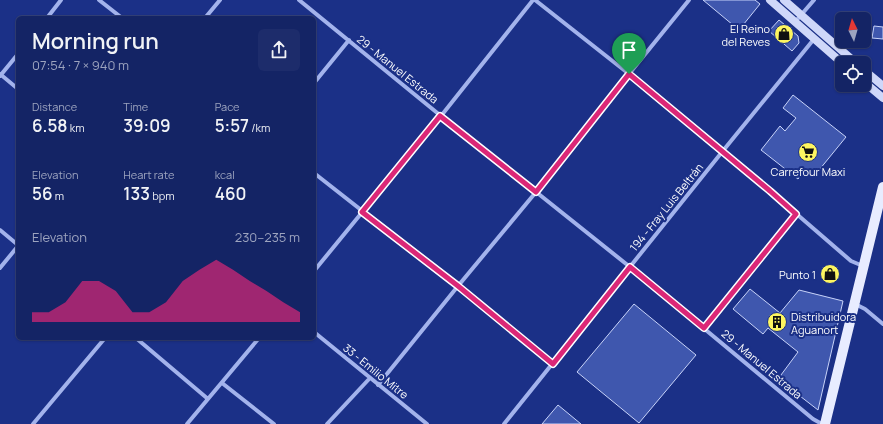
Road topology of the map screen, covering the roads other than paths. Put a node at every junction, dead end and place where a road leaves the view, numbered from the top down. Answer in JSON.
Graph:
{"nodes":[{"id":1,"x":61,"y":0,"type":"edge"},
{"id":2,"x":99,"y":0,"type":"edge"},
{"id":3,"x":220,"y":0,"type":"edge"},
{"id":4,"x":299,"y":0,"type":"edge"},
{"id":5,"x":534,"y":0,"type":"edge"},
{"id":6,"x":689,"y":0,"type":"edge"},
{"id":7,"x":770,"y":0,"type":"edge"},
{"id":8,"x":784,"y":0,"type":"edge"},
{"id":9,"x":814,"y":0,"type":"edge"},
{"id":10,"x":801,"y":15,"type":"junction"},
{"id":11,"x":49,"y":16,"type":"edge"},
{"id":12,"x":119,"y":16,"type":"edge"},
{"id":13,"x":207,"y":16,"type":"edge"},
{"id":14,"x":795,"y":22,"type":"junction"},
{"id":15,"x":349,"y":40,"type":"junction"},
{"id":16,"x":814,"y":40,"type":"junction"},
{"id":17,"x":16,"y":56,"type":"edge"},
{"id":18,"x":848,"y":56,"type":"edge"},
{"id":19,"x":835,"y":58,"type":"edge"},
{"id":20,"x":629,"y":74,"type":"junction"},
{"id":21,"x":0,"y":75,"type":"edge"},
{"id":22,"x":871,"y":76,"type":"edge"},
{"id":23,"x":316,"y":81,"type":"edge"},
{"id":24,"x":883,"y":86,"type":"edge"},
{"id":25,"x":16,"y":87,"type":"edge"},
{"id":26,"x":871,"y":88,"type":"edge"},
{"id":27,"x":883,"y":98,"type":"edge"},
{"id":28,"x":440,"y":116,"type":"junction"},
{"id":29,"x":722,"y":152,"type":"junction"},
{"id":30,"x":316,"y":175,"type":"edge"},
{"id":31,"x":883,"y":187,"type":"edge"},
{"id":32,"x":536,"y":192,"type":"junction"},
{"id":33,"x":362,"y":212,"type":"junction"},
{"id":34,"x":796,"y":214,"type":"junction"},
{"id":35,"x":0,"y":230,"type":"edge"},
{"id":36,"x":16,"y":243,"type":"edge"},
{"id":37,"x":16,"y":248,"type":"edge"},
{"id":38,"x":863,"y":266,"type":"junction"},
{"id":39,"x":630,"y":267,"type":"junction"},
{"id":40,"x":0,"y":268,"type":"edge"},
{"id":41,"x":316,"y":269,"type":"edge"},
{"id":42,"x":458,"y":286,"type":"junction"},
{"id":43,"x":855,"y":303,"type":"junction"},
{"id":44,"x":883,"y":324,"type":"edge"},
{"id":45,"x":704,"y":328,"type":"junction"},
{"id":46,"x":316,"y":334,"type":"edge"},
{"id":47,"x":103,"y":340,"type":"edge"},
{"id":48,"x":138,"y":340,"type":"edge"},
{"id":49,"x":257,"y":340,"type":"edge"},
{"id":50,"x":553,"y":364,"type":"junction"},
{"id":51,"x":370,"y":378,"type":"junction"},
{"id":52,"x":222,"y":383,"type":"junction"},
{"id":53,"x":378,"y":385,"type":"junction"},
{"id":54,"x":208,"y":399,"type":"junction"},
{"id":55,"x":33,"y":424,"type":"edge"},
{"id":56,"x":187,"y":424,"type":"edge"},
{"id":57,"x":274,"y":424,"type":"edge"},
{"id":58,"x":327,"y":424,"type":"edge"},
{"id":59,"x":427,"y":424,"type":"edge"},
{"id":60,"x":504,"y":424,"type":"edge"},
{"id":61,"x":823,"y":424,"type":"edge"}],
"edges":[{"from":1,"to":11,"type":"street"},
{"from":2,"to":12,"type":"street"},
{"from":3,"to":13,"type":"street"},
{"from":4,"to":15,"type":"street","name":"29 - Manuel Estrada"},
{"from":5,"to":20,"type":"street"},
{"from":5,"to":28,"type":"street"},
{"from":6,"to":20,"type":"street"},
{"from":7,"to":14,"type":"main road"},
{"from":8,"to":10,"type":"main road"},
{"from":9,"to":10,"type":"street"},
{"from":10,"to":14,"type":"street"},
{"from":10,"to":18,"type":"main road"},
{"from":14,"to":16,"type":"main road"},
{"from":15,"to":23,"type":"street"},
{"from":15,"to":28,"type":"street","name":"29 - Manuel Estrada"},
{"from":16,"to":19,"type":"main road"},
{"from":16,"to":29,"type":"street","name":"194 - Fray Luis Beltrán"},
{"from":17,"to":21,"type":"street"},
{"from":20,"to":29,"type":"street"},
{"from":20,"to":32,"type":"street"},
{"from":21,"to":25,"type":"street"},
{"from":22,"to":24,"type":"main road"},
{"from":26,"to":27,"type":"main road"},
{"from":28,"to":32,"type":"street","name":"29 - Manuel Estrada"},
{"from":28,"to":33,"type":"street"},
{"from":29,"to":34,"type":"street"},
{"from":29,"to":39,"type":"street","name":"194 - Fray Luis Beltrán"},
{"from":30,"to":33,"type":"street"},
{"from":31,"to":38,"type":"main road"},
{"from":32,"to":39,"type":"street","name":"29 - Manuel Estrada"},
{"from":32,"to":42,"type":"street"},
{"from":33,"to":41,"type":"street"},
{"from":33,"to":42,"type":"street"},
{"from":34,"to":38,"type":"street"},
{"from":34,"to":45,"type":"street"},
{"from":35,"to":36,"type":"street"},
{"from":37,"to":40,"type":"street"},
{"from":38,"to":43,"type":"main road"},
{"from":39,"to":45,"type":"street","name":"29 - Manuel Estrada"},
{"from":39,"to":50,"type":"street","name":"194 - Fray Luis Beltrán"},
{"from":42,"to":50,"type":"street"},
{"from":42,"to":53,"type":"street"},
{"from":43,"to":44,"type":"street"},
{"from":43,"to":61,"type":"main road"},
{"from":45,"to":61,"type":"street","name":"29 - Manuel Estrada"},
{"from":46,"to":51,"type":"street","name":"33 - Emilio Mitre"},
{"from":47,"to":55,"type":"street"},
{"from":48,"to":54,"type":"street"},
{"from":49,"to":52,"type":"street"},
{"from":50,"to":60,"type":"street","name":"194 - Fray Luis Beltrán"},
{"from":51,"to":53,"type":"street","name":"33 - Emilio Mitre"},
{"from":51,"to":58,"type":"street"},
{"from":52,"to":54,"type":"street"},
{"from":52,"to":57,"type":"street"},
{"from":53,"to":59,"type":"street","name":"33 - Emilio Mitre"},
{"from":54,"to":56,"type":"street"}]}
